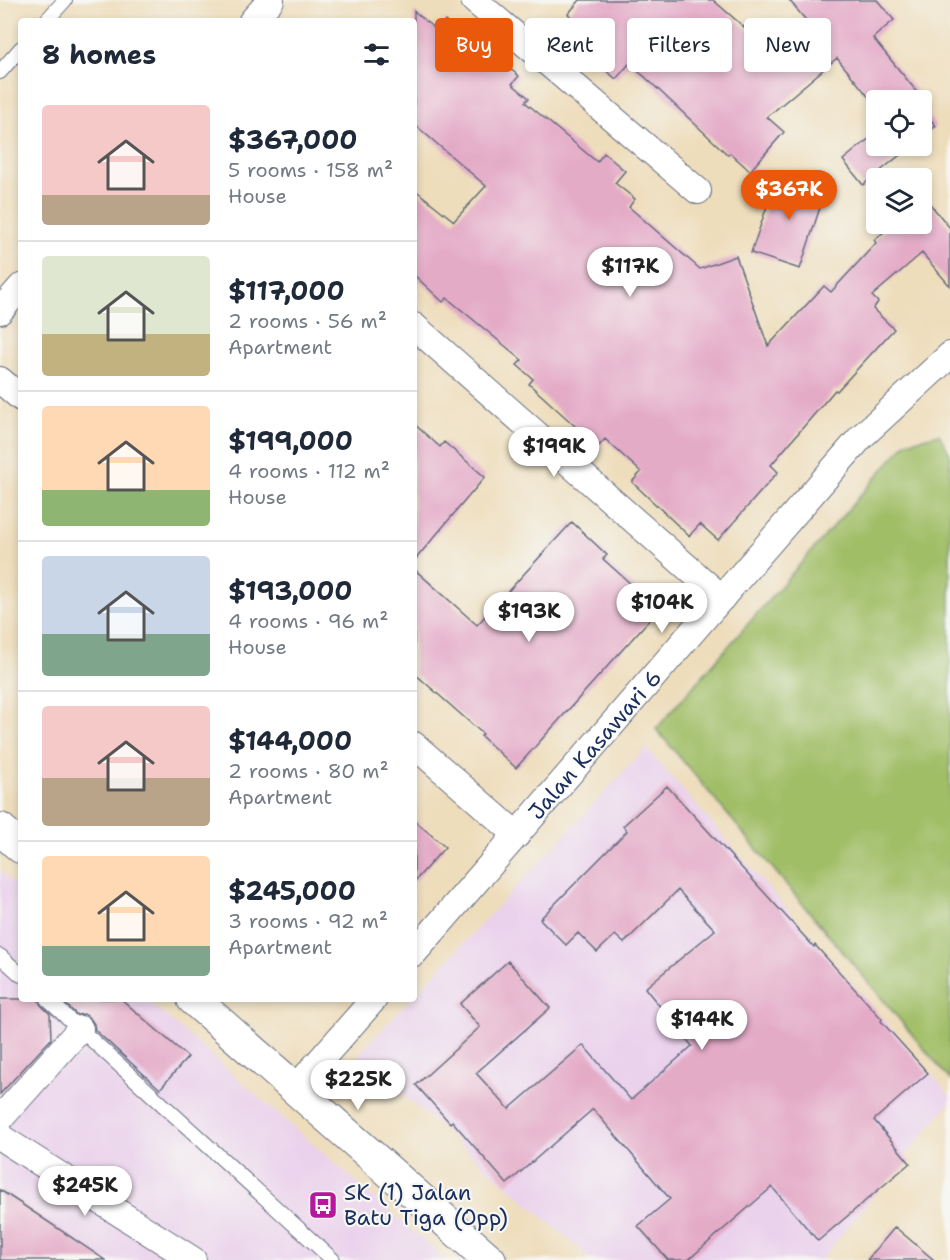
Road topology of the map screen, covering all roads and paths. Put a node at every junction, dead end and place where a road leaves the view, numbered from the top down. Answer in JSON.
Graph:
{"nodes":[{"id":1,"x":65,"y":0,"type":"edge"},
{"id":2,"x":271,"y":0,"type":"edge"},
{"id":3,"x":474,"y":0,"type":"edge"},
{"id":4,"x":49,"y":18,"type":"edge"},
{"id":5,"x":255,"y":18,"type":"edge"},
{"id":6,"x":18,"y":51,"type":"edge"},
{"id":7,"x":0,"y":72,"type":"edge"},
{"id":8,"x":698,"y":191,"type":"dead end"},
{"id":9,"x":18,"y":290,"type":"edge"},
{"id":10,"x":0,"y":311,"type":"edge"},
{"id":11,"x":417,"y":329,"type":"edge"},
{"id":12,"x":950,"y":354,"type":"edge"},
{"id":13,"x":0,"y":380,"type":"edge"},
{"id":14,"x":18,"y":395,"type":"edge"},
{"id":15,"x":722,"y":598,"type":"junction"},
{"id":16,"x":417,"y":748,"type":"edge"},
{"id":17,"x":0,"y":829,"type":"edge"},
{"id":18,"x":517,"y":835,"type":"junction"},
{"id":19,"x":18,"y":845,"type":"edge"},
{"id":20,"x":417,"y":950,"type":"edge"},
{"id":21,"x":0,"y":956,"type":"edge"},
{"id":22,"x":18,"y":972,"type":"edge"},
{"id":23,"x":50,"y":1002,"type":"edge"},
{"id":24,"x":196,"y":1002,"type":"edge"},
{"id":25,"x":371,"y":1002,"type":"edge"},
{"id":26,"x":80,"y":1029,"type":"junction"},
{"id":27,"x":295,"y":1089,"type":"junction"},
{"id":28,"x":0,"y":1119,"type":"edge"},
{"id":29,"x":0,"y":1137,"type":"edge"},
{"id":30,"x":193,"y":1260,"type":"edge"},
{"id":31,"x":333,"y":1260,"type":"edge"},
{"id":32,"x":490,"y":1260,"type":"edge"}],
"edges":[{"from":1,"to":4,"type":"lane"},
{"from":2,"to":5,"type":"street"},
{"from":3,"to":8,"type":"street"},
{"from":6,"to":7,"type":"lane"},
{"from":9,"to":10,"type":"street"},
{"from":11,"to":15,"type":"street"},
{"from":12,"to":15,"type":"street","name":"Jalan Kasawari 6"},
{"from":13,"to":14,"type":"street"},
{"from":15,"to":18,"type":"street","name":"Jalan Kasawari 6"},
{"from":16,"to":18,"type":"street"},
{"from":17,"to":19,"type":"street"},
{"from":18,"to":20,"type":"street","name":"Jalan Kasawari 6"},
{"from":21,"to":22,"type":"lane"},
{"from":23,"to":26,"type":"lane"},
{"from":24,"to":27,"type":"street"},
{"from":25,"to":27,"type":"street"},
{"from":26,"to":28,"type":"street"},
{"from":26,"to":31,"type":"lane"},
{"from":27,"to":32,"type":"street"},
{"from":29,"to":30,"type":"street"}]}
